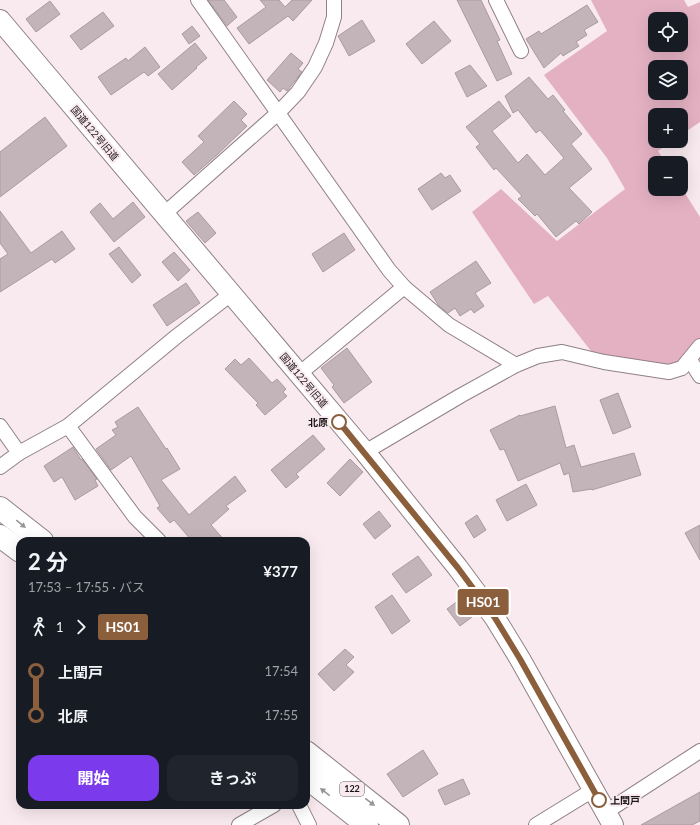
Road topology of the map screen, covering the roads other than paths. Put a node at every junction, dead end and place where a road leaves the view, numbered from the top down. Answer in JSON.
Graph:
{"nodes":[{"id":1,"x":198,"y":0,"type":"edge"},
{"id":2,"x":334,"y":0,"type":"edge"},
{"id":3,"x":496,"y":0,"type":"edge"},
{"id":4,"x":0,"y":20,"type":"edge"},
{"id":5,"x":522,"y":51,"type":"dead end"},
{"id":6,"x":278,"y":113,"type":"junction"},
{"id":7,"x":163,"y":214,"type":"junction"},
{"id":8,"x":404,"y":286,"type":"junction"},
{"id":9,"x":231,"y":294,"type":"junction"},
{"id":10,"x":700,"y":346,"type":"edge"},
{"id":11,"x":690,"y":360,"type":"junction"},
{"id":12,"x":516,"y":365,"type":"junction"},
{"id":13,"x":299,"y":374,"type":"junction"},
{"id":14,"x":700,"y":376,"type":"edge"},
{"id":15,"x":0,"y":426,"type":"edge"},
{"id":16,"x":68,"y":426,"type":"junction"},
{"id":17,"x":365,"y":452,"type":"junction"},
{"id":18,"x":19,"y":453,"type":"junction"},
{"id":19,"x":0,"y":467,"type":"edge"},
{"id":20,"x":0,"y":508,"type":"edge"},
{"id":21,"x":0,"y":536,"type":"edge"},
{"id":22,"x":37,"y":537,"type":"edge"},
{"id":23,"x":154,"y":537,"type":"edge"},
{"id":24,"x":16,"y":549,"type":"edge"},
{"id":25,"x":700,"y":751,"type":"edge"},
{"id":26,"x":310,"y":755,"type":"edge"},
{"id":27,"x":310,"y":782,"type":"edge"},
{"id":28,"x":593,"y":790,"type":"junction"},
{"id":29,"x":267,"y":809,"type":"edge"},
{"id":30,"x":301,"y":809,"type":"edge"},
{"id":31,"x":609,"y":818,"type":"edge"},
{"id":32,"x":239,"y":825,"type":"edge"},
{"id":33,"x":309,"y":825,"type":"edge"},
{"id":34,"x":367,"y":825,"type":"edge"},
{"id":35,"x":398,"y":825,"type":"edge"},
{"id":36,"x":536,"y":825,"type":"edge"}],
"edges":[{"from":1,"to":6,"type":"street"},
{"from":2,"to":6,"type":"street"},
{"from":3,"to":5,"type":"street"},
{"from":4,"to":7,"type":"street","name":"国道122号旧道"},
{"from":6,"to":7,"type":"street"},
{"from":6,"to":8,"type":"street"},
{"from":7,"to":9,"type":"street","name":"国道122号旧道"},
{"from":8,"to":12,"type":"street"},
{"from":8,"to":13,"type":"street"},
{"from":9,"to":13,"type":"street","name":"国道122号旧道"},
{"from":9,"to":16,"type":"street"},
{"from":10,"to":11,"type":"street"},
{"from":11,"to":12,"type":"street"},
{"from":11,"to":14,"type":"street"},
{"from":12,"to":17,"type":"street"},
{"from":13,"to":17,"type":"street","name":"国道122号旧道"},
{"from":15,"to":18,"type":"street"},
{"from":16,"to":18,"type":"street"},
{"from":16,"to":23,"type":"street"},
{"from":17,"to":28,"type":"street","name":"国道122号旧道"},
{"from":18,"to":19,"type":"street"},
{"from":20,"to":22,"type":"highway","one_way":true},
{"from":21,"to":24,"type":"highway"},
{"from":25,"to":31,"type":"street"},
{"from":26,"to":35,"type":"highway","number":"122","one_way":true},
{"from":34,"to":27,"type":"highway","number":"122","one_way":true},
{"from":28,"to":31,"type":"street","name":"国道122号旧道"},
{"from":28,"to":36,"type":"street"},
{"from":29,"to":32,"type":"street"},
{"from":30,"to":33,"type":"street"}]}
